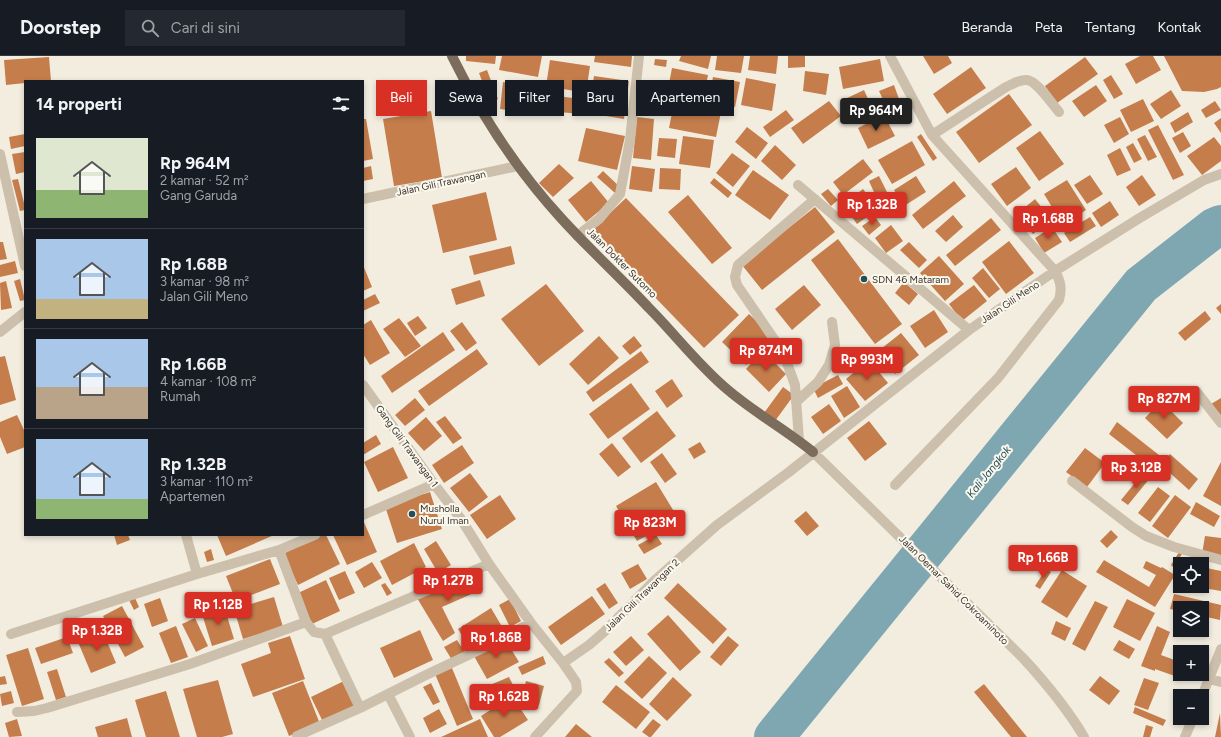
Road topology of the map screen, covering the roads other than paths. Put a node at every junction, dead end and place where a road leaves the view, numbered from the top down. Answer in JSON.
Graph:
{"nodes":[{"id":1,"x":452,"y":56,"type":"edge"},
{"id":2,"x":639,"y":56,"type":"edge"},
{"id":3,"x":890,"y":56,"type":"edge"},
{"id":4,"x":1059,"y":112,"type":"dead end"},
{"id":5,"x":932,"y":135,"type":"junction"},
{"id":6,"x":0,"y":154,"type":"edge"},
{"id":7,"x":518,"y":166,"type":"junction"},
{"id":8,"x":1221,"y":174,"type":"edge"},
{"id":9,"x":798,"y":185,"type":"dead end"},
{"id":10,"x":364,"y":199,"type":"edge"},
{"id":11,"x":815,"y":199,"type":"junction"},
{"id":12,"x":577,"y":236,"type":"junction"},
{"id":13,"x":24,"y":262,"type":"edge"},
{"id":14,"x":1056,"y":271,"type":"junction"},
{"id":15,"x":24,"y":313,"type":"edge"},
{"id":16,"x":832,"y":322,"type":"dead end"},
{"id":17,"x":969,"y":330,"type":"junction"},
{"id":18,"x":0,"y":332,"type":"edge"},
{"id":19,"x":1196,"y":391,"type":"dead end"},
{"id":20,"x":367,"y":397,"type":"edge"},
{"id":21,"x":796,"y":402,"type":"junction"},
{"id":22,"x":1221,"y":423,"type":"edge"},
{"id":23,"x":799,"y":440,"type":"junction"},
{"id":24,"x":813,"y":452,"type":"junction"},
{"id":25,"x":1072,"y":481,"type":"dead end"},
{"id":26,"x":434,"y":484,"type":"junction"},
{"id":27,"x":895,"y":485,"type":"dead end"},
{"id":28,"x":364,"y":515,"type":"edge"},
{"id":29,"x":186,"y":536,"type":"edge"},
{"id":30,"x":313,"y":536,"type":"edge"},
{"id":31,"x":279,"y":550,"type":"junction"},
{"id":32,"x":1221,"y":560,"type":"edge"},
{"id":33,"x":489,"y":564,"type":"junction"},
{"id":34,"x":197,"y":574,"type":"junction"},
{"id":35,"x":306,"y":622,"type":"junction"},
{"id":36,"x":531,"y":623,"type":"junction"},
{"id":37,"x":11,"y":634,"type":"dead end"},
{"id":38,"x":325,"y":634,"type":"junction"},
{"id":39,"x":1221,"y":650,"type":"edge"},
{"id":40,"x":563,"y":663,"type":"junction"},
{"id":41,"x":1209,"y":679,"type":"joint"},
{"id":42,"x":1221,"y":682,"type":"edge"},
{"id":43,"x":388,"y":694,"type":"junction"},
{"id":44,"x":360,"y":708,"type":"junction"},
{"id":45,"x":17,"y":712,"type":"dead end"},
{"id":46,"x":1190,"y":725,"type":"edge"},
{"id":47,"x":297,"y":736,"type":"dead end"},
{"id":48,"x":410,"y":737,"type":"edge"},
{"id":49,"x":535,"y":737,"type":"edge"},
{"id":50,"x":1084,"y":737,"type":"edge"},
{"id":51,"x":1185,"y":737,"type":"edge"}],
"edges":[{"from":1,"to":7,"type":"main road","name":"Jalan Dokter Sutomo"},
{"from":2,"to":12,"type":"street"},
{"from":3,"to":5,"type":"street"},
{"from":4,"to":5,"type":"street"},
{"from":5,"to":14,"type":"street"},
{"from":6,"to":13,"type":"street"},
{"from":7,"to":10,"type":"street","name":"Jalan Gili Trawangan"},
{"from":7,"to":12,"type":"main road","name":"Jalan Dokter Sutomo"},
{"from":8,"to":14,"type":"street","name":"Jalan Gili Meno"},
{"from":9,"to":11,"type":"street"},
{"from":11,"to":17,"type":"street"},
{"from":11,"to":21,"type":"street"},
{"from":12,"to":23,"type":"main road","name":"Jalan Dokter Sutomo"},
{"from":14,"to":17,"type":"street","name":"Jalan Gili Meno"},
{"from":14,"to":27,"type":"street"},
{"from":15,"to":18,"type":"street"},
{"from":16,"to":21,"type":"street"},
{"from":17,"to":24,"type":"street","name":"Jalan Gili Meno"},
{"from":19,"to":22,"type":"street"},
{"from":20,"to":26,"type":"street","name":"Gang Gili Trawangan 1"},
{"from":21,"to":23,"type":"street"},
{"from":23,"to":24,"type":"main road","name":"Jalan Dokter Sutomo"},
{"from":24,"to":40,"type":"street","name":"Jalan Gili Trawangan 2"},
{"from":24,"to":50,"type":"street","name":"Jalan Oemar Sahid Cokroaminoto"},
{"from":25,"to":32,"type":"street"},
{"from":26,"to":28,"type":"street"},
{"from":26,"to":33,"type":"street","name":"Gang Gili Trawangan 1"},
{"from":29,"to":34,"type":"street"},
{"from":30,"to":31,"type":"street"},
{"from":31,"to":34,"type":"street"},
{"from":31,"to":35,"type":"street"},
{"from":33,"to":36,"type":"street","name":"Gang Gili Trawangan 1"},
{"from":33,"to":38,"type":"street"},
{"from":34,"to":37,"type":"street"},
{"from":35,"to":38,"type":"street"},
{"from":35,"to":45,"type":"street"},
{"from":36,"to":40,"type":"street","name":"Gang Gili Trawangan 1"},
{"from":36,"to":43,"type":"street"},
{"from":38,"to":44,"type":"street"},
{"from":39,"to":41,"type":"street"},
{"from":40,"to":49,"type":"street"},
{"from":41,"to":42,"type":"street"},
{"from":43,"to":44,"type":"street"},
{"from":43,"to":48,"type":"street"},
{"from":44,"to":47,"type":"street"},
{"from":46,"to":51,"type":"street"}]}
